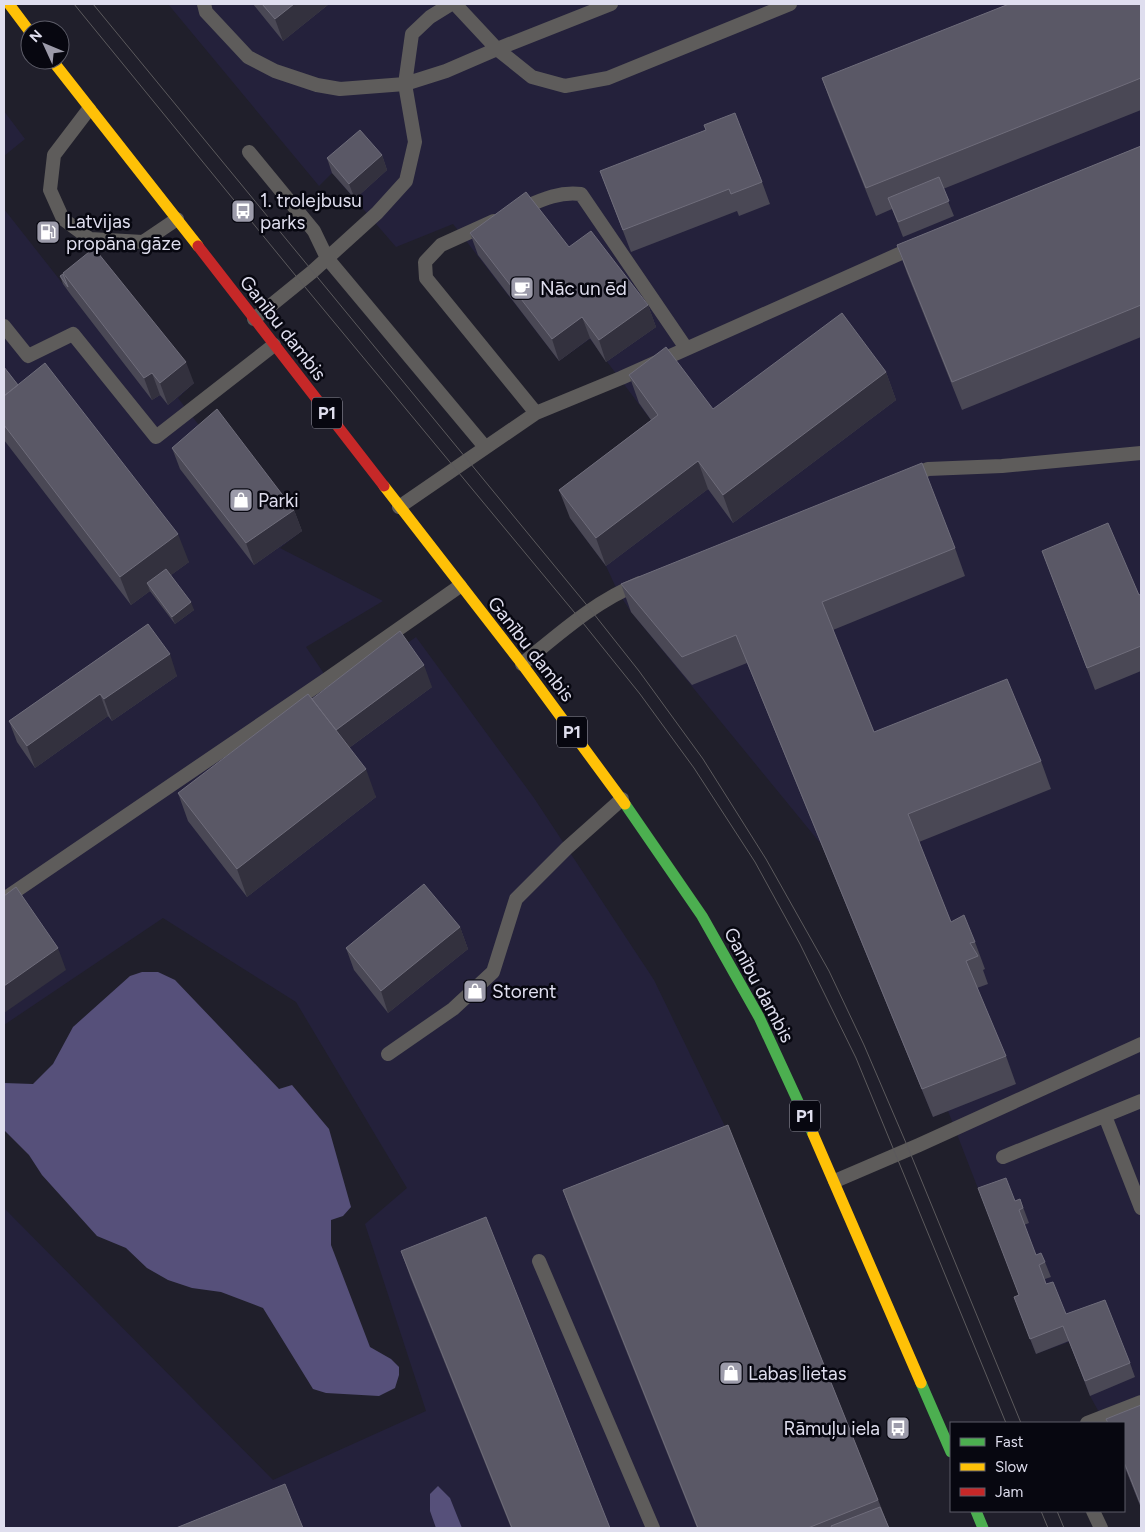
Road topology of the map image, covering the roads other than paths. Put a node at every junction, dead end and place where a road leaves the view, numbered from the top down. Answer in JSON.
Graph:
{"nodes":[{"id":1,"x":9,"y":4,"type":"edge"},
{"id":2,"x":204,"y":4,"type":"edge"},
{"id":3,"x":451,"y":4,"type":"edge"},
{"id":4,"x":455,"y":4,"type":"edge"},
{"id":5,"x":611,"y":4,"type":"edge"},
{"id":6,"x":790,"y":4,"type":"edge"},
{"id":7,"x":21,"y":20,"type":"edge"},
{"id":8,"x":497,"y":49,"type":"junction"},
{"id":9,"x":60,"y":70,"type":"edge"},
{"id":10,"x":405,"y":84,"type":"junction"},
{"id":11,"x":89,"y":109,"type":"junction"},
{"id":12,"x":249,"y":152,"type":"dead end"},
{"id":13,"x":177,"y":219,"type":"junction"},
{"id":14,"x":933,"y":239,"type":"edge"},
{"id":15,"x":328,"y":258,"type":"junction"},
{"id":16,"x":254,"y":319,"type":"junction"},
{"id":17,"x":4,"y":326,"type":"edge"},
{"id":18,"x":274,"y":345,"type":"junction"},
{"id":19,"x":686,"y":348,"type":"junction"},
{"id":20,"x":536,"y":413,"type":"junction"},
{"id":21,"x":486,"y":447,"type":"junction"},
{"id":22,"x":1141,"y":453,"type":"edge"},
{"id":23,"x":901,"y":480,"type":"edge"},
{"id":24,"x":400,"y":507,"type":"junction"},
{"id":25,"x":656,"y":576,"type":"edge"},
{"id":26,"x":460,"y":586,"type":"junction"},
{"id":27,"x":522,"y":664,"type":"junction"},
{"id":28,"x":622,"y":799,"type":"junction"},
{"id":29,"x":4,"y":899,"type":"edge"},
{"id":30,"x":1141,"y":1044,"type":"edge"},
{"id":31,"x":388,"y":1054,"type":"dead end"},
{"id":32,"x":1141,"y":1101,"type":"edge"},
{"id":33,"x":1105,"y":1116,"type":"junction"},
{"id":34,"x":1003,"y":1157,"type":"dead end"},
{"id":35,"x":835,"y":1181,"type":"junction"},
{"id":36,"x":1141,"y":1208,"type":"edge"},
{"id":37,"x":539,"y":1261,"type":"dead end"},
{"id":38,"x":1141,"y":1402,"type":"edge"},
{"id":39,"x":1090,"y":1422,"type":"edge"},
{"id":40,"x":950,"y":1450,"type":"edge"},
{"id":41,"x":976,"y":1512,"type":"edge"},
{"id":42,"x":1093,"y":1512,"type":"edge"},
{"id":43,"x":653,"y":1528,"type":"edge"},
{"id":44,"x":983,"y":1528,"type":"edge"},
{"id":45,"x":1101,"y":1528,"type":"edge"}],
"edges":[{"from":1,"to":7,"type":"main road"},
{"from":2,"to":10,"type":"lane"},
{"from":3,"to":10,"type":"lane"},
{"from":4,"to":8,"type":"lane"},
{"from":5,"to":8,"type":"lane"},
{"from":6,"to":8,"type":"lane"},
{"from":8,"to":10,"type":"lane"},
{"from":9,"to":11,"type":"main road","name":"Ganību dambis","number":"P1"},
{"from":10,"to":15,"type":"lane"},
{"from":11,"to":13,"type":"main road","name":"Ganību dambis","number":"P1"},
{"from":11,"to":13,"type":"lane"},
{"from":12,"to":15,"type":"lane"},
{"from":13,"to":16,"type":"main road","name":"Ganību dambis","number":"P1"},
{"from":14,"to":19,"type":"lane"},
{"from":15,"to":16,"type":"lane"},
{"from":15,"to":21,"type":"lane"},
{"from":16,"to":18,"type":"main road","name":"Ganību dambis","number":"P1"},
{"from":17,"to":18,"type":"lane"},
{"from":18,"to":24,"type":"main road","name":"Ganību dambis","number":"P1"},
{"from":19,"to":20,"type":"lane"},
{"from":19,"to":20,"type":"lane"},
{"from":20,"to":21,"type":"lane"},
{"from":21,"to":24,"type":"lane"},
{"from":22,"to":23,"type":"lane"},
{"from":24,"to":26,"type":"main road","name":"Ganību dambis","number":"P1"},
{"from":25,"to":27,"type":"lane"},
{"from":26,"to":27,"type":"main road","name":"Ganību dambis","number":"P1"},
{"from":26,"to":29,"type":"lane"},
{"from":27,"to":28,"type":"main road","name":"Ganību dambis","number":"P1"},
{"from":28,"to":31,"type":"lane"},
{"from":28,"to":35,"type":"main road","name":"Ganību dambis","number":"P1"},
{"from":30,"to":35,"type":"lane"},
{"from":32,"to":33,"type":"lane"},
{"from":33,"to":34,"type":"lane"},
{"from":33,"to":36,"type":"lane"},
{"from":35,"to":40,"type":"main road","name":"Ganību dambis","number":"P1"},
{"from":37,"to":43,"type":"lane"},
{"from":38,"to":39,"type":"lane"},
{"from":41,"to":44,"type":"main road"},
{"from":42,"to":45,"type":"lane"}]}
